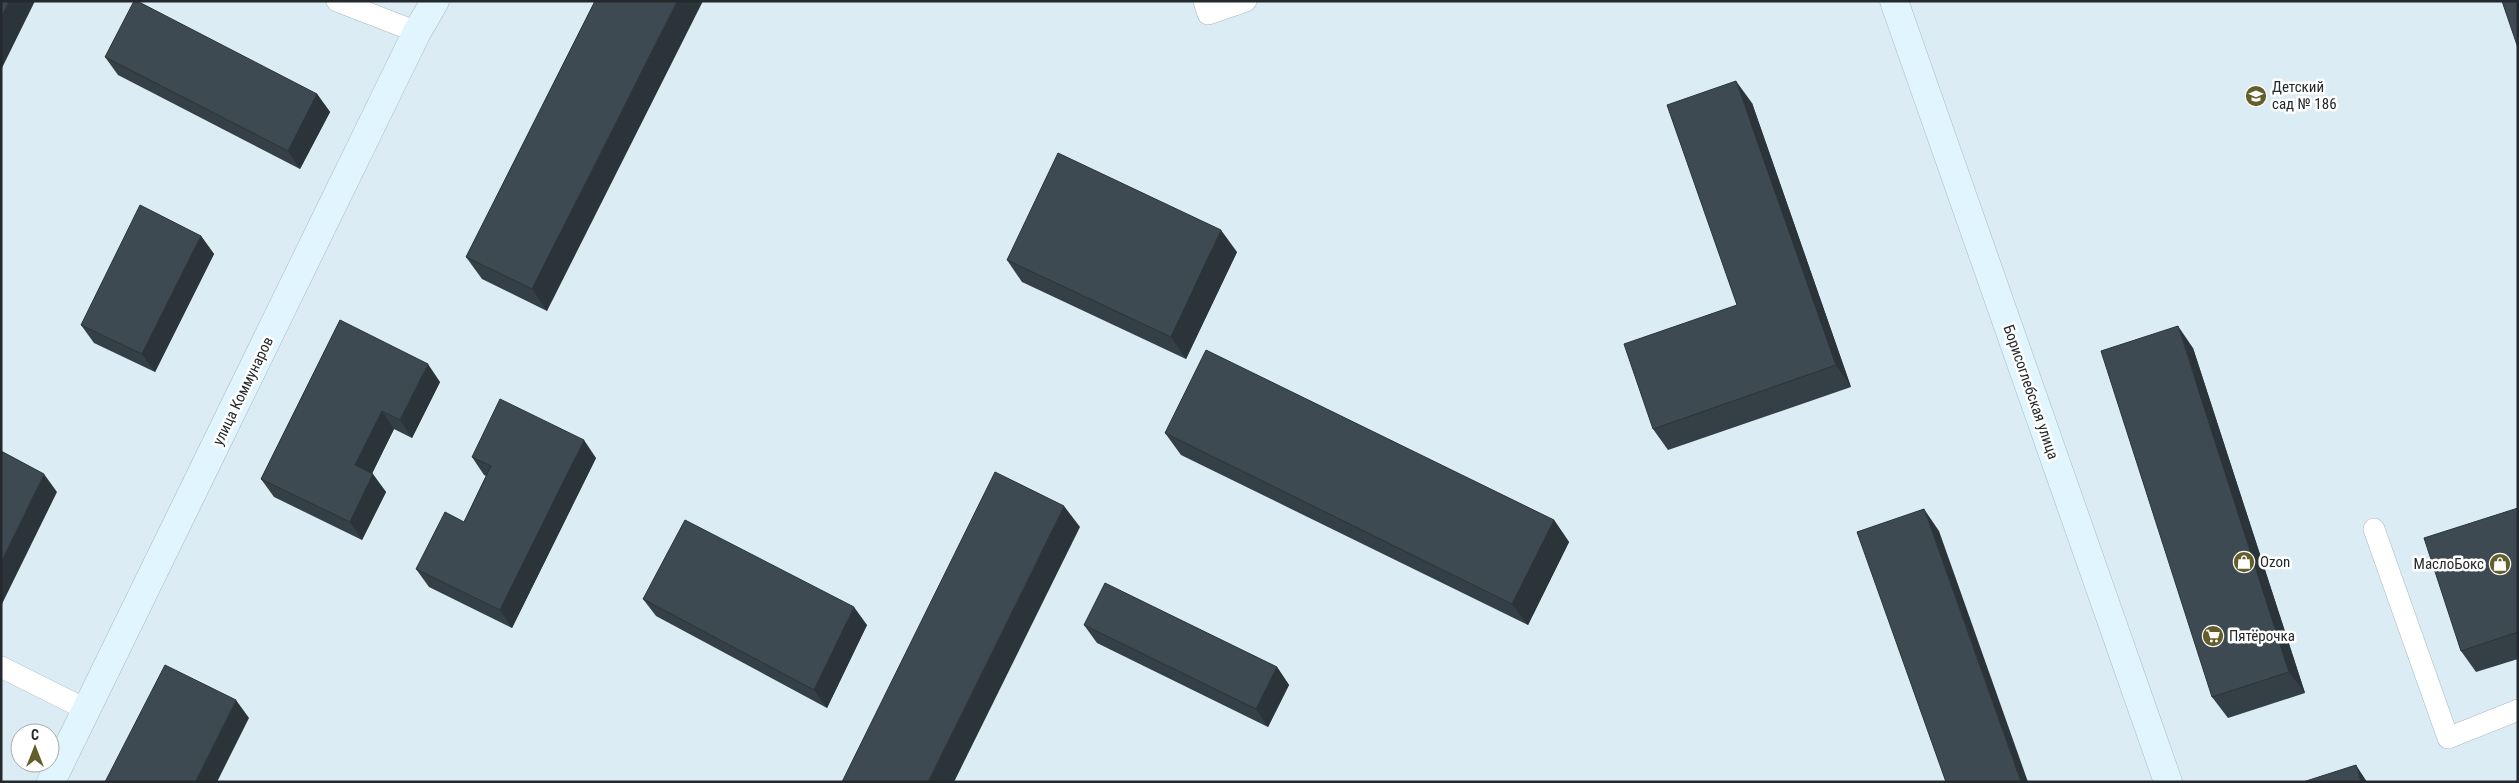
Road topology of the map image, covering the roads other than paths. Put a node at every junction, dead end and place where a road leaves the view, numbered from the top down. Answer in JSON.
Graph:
{"nodes":[{"id":1,"x":337,"y":1,"type":"edge"},
{"id":2,"x":435,"y":1,"type":"edge"},
{"id":3,"x":1204,"y":1,"type":"edge"},
{"id":4,"x":1246,"y":1,"type":"edge"},
{"id":5,"x":1894,"y":1,"type":"edge"},
{"id":6,"x":417,"y":32,"type":"junction"},
{"id":7,"x":2374,"y":529,"type":"dead end"},
{"id":8,"x":1,"y":667,"type":"edge"},
{"id":9,"x":85,"y":710,"type":"junction"},
{"id":10,"x":2518,"y":710,"type":"edge"},
{"id":11,"x":51,"y":782,"type":"edge"},
{"id":12,"x":2168,"y":782,"type":"edge"}],
"edges":[{"from":1,"to":6,"type":"lane"},
{"from":2,"to":6,"type":"street","name":"улица Коммунаров"},
{"from":3,"to":4,"type":"lane"},
{"from":5,"to":12,"type":"street","name":"Борисоглебская улица"},
{"from":6,"to":9,"type":"street","name":"улица Коммунаров"},
{"from":7,"to":10,"type":"lane"},
{"from":8,"to":9,"type":"lane"},
{"from":9,"to":11,"type":"street","name":"улица Коммунаров"}]}
